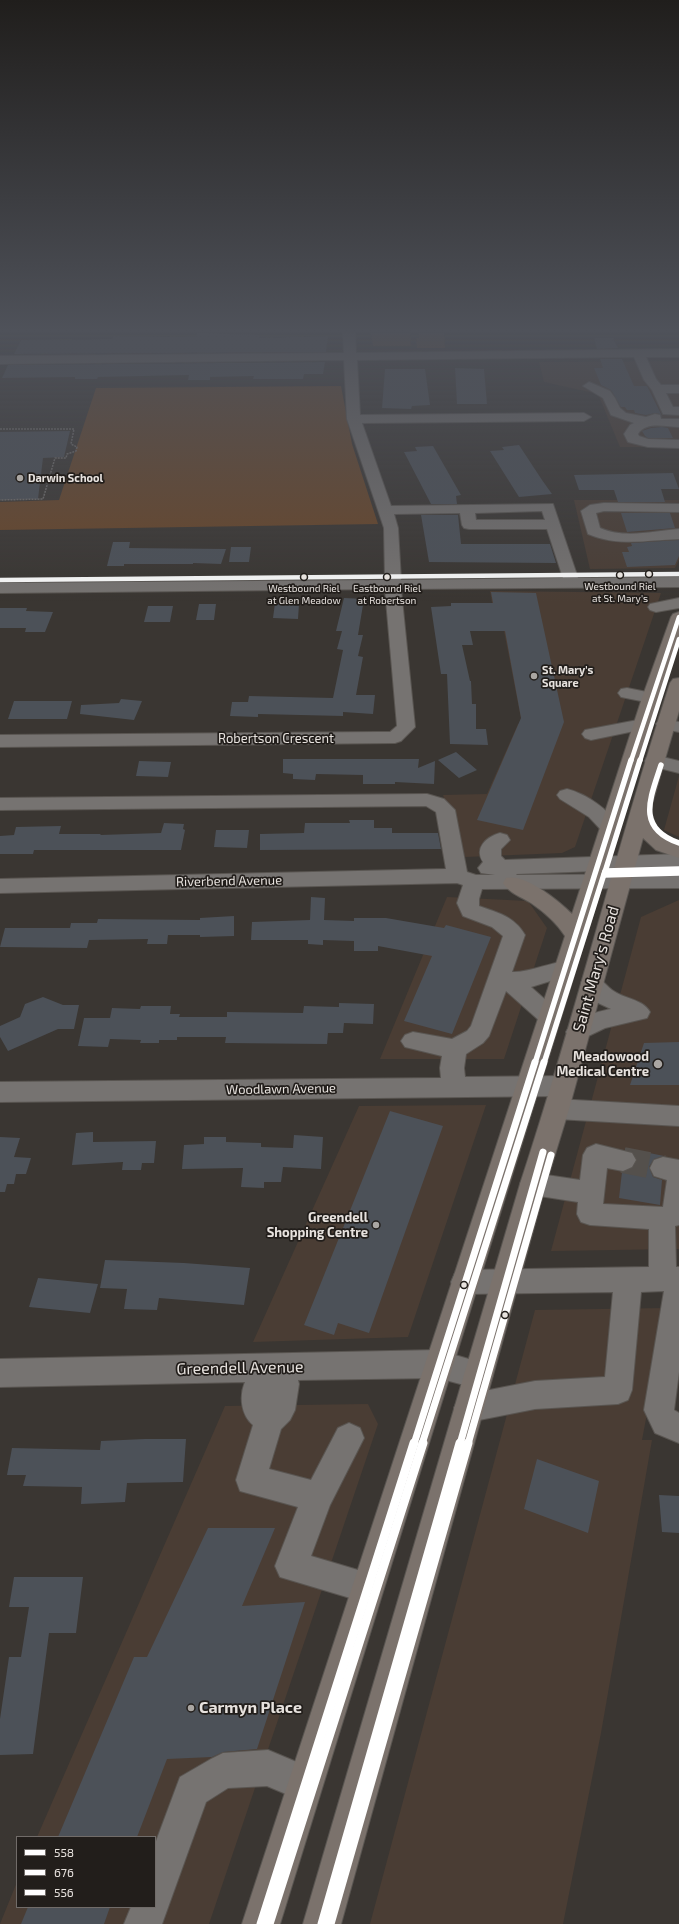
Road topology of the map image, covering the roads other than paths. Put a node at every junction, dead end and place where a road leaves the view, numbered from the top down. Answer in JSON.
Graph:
{"nodes":[{"id":1,"x":355,"y":423,"type":"edge"},
{"id":2,"x":644,"y":423,"type":"edge"},
{"id":3,"x":658,"y":423,"type":"edge"},
{"id":4,"x":679,"y":423,"type":"edge"},
{"id":5,"x":679,"y":444,"type":"edge"},
{"id":6,"x":679,"y":508,"type":"edge"},
{"id":7,"x":386,"y":510,"type":"junction"},
{"id":8,"x":676,"y":534,"type":"edge"},
{"id":9,"x":679,"y":582,"type":"edge"},
{"id":10,"x":393,"y":585,"type":"junction"},
{"id":11,"x":565,"y":586,"type":"junction"},
{"id":12,"x":0,"y":588,"type":"edge"},
{"id":13,"x":679,"y":603,"type":"edge"},
{"id":14,"x":656,"y":607,"type":"dead end"},
{"id":15,"x":679,"y":617,"type":"edge"},
{"id":16,"x":679,"y":683,"type":"edge"},
{"id":17,"x":627,"y":693,"type":"dead end"},
{"id":18,"x":651,"y":698,"type":"junction"},
{"id":19,"x":643,"y":724,"type":"junction"},
{"id":20,"x":672,"y":725,"type":"edge"},
{"id":21,"x":591,"y":734,"type":"dead end"},
{"id":22,"x":0,"y":741,"type":"edge"},
{"id":23,"x":654,"y":761,"type":"junction"},
{"id":24,"x":679,"y":767,"type":"edge"},
{"id":25,"x":567,"y":795,"type":"dead end"},
{"id":26,"x":0,"y":804,"type":"edge"},
{"id":27,"x":640,"y":810,"type":"junction"},
{"id":28,"x":610,"y":827,"type":"junction"},
{"id":29,"x":500,"y":840,"type":"dead end"},
{"id":30,"x":679,"y":851,"type":"edge"},
{"id":31,"x":623,"y":872,"type":"junction"},
{"id":32,"x":596,"y":873,"type":"junction"},
{"id":33,"x":507,"y":875,"type":"junction"},
{"id":34,"x":678,"y":876,"type":"edge"},
{"id":35,"x":467,"y":879,"type":"junction"},
{"id":36,"x":0,"y":886,"type":"edge"},
{"id":37,"x":576,"y":936,"type":"junction"},
{"id":38,"x":565,"y":968,"type":"junction"},
{"id":39,"x":504,"y":980,"type":"junction"},
{"id":40,"x":592,"y":983,"type":"junction"},
{"id":41,"x":550,"y":1016,"type":"junction"},
{"id":42,"x":578,"y":1032,"type":"junction"},
{"id":43,"x":413,"y":1041,"type":"dead end"},
{"id":44,"x":455,"y":1049,"type":"junction"},
{"id":45,"x":528,"y":1086,"type":"junction"},
{"id":46,"x":454,"y":1087,"type":"junction"},
{"id":47,"x":0,"y":1092,"type":"edge"},
{"id":48,"x":560,"y":1097,"type":"junction"},
{"id":49,"x":679,"y":1116,"type":"edge"},
{"id":50,"x":623,"y":1160,"type":"tunnel mouth"},
{"id":51,"x":674,"y":1174,"type":"edge"},
{"id":52,"x":533,"y":1184,"type":"junction"},
{"id":53,"x":591,"y":1193,"type":"junction"},
{"id":54,"x":662,"y":1219,"type":"junction"},
{"id":55,"x":628,"y":1280,"type":"junction"},
{"id":56,"x":466,"y":1282,"type":"junction"},
{"id":57,"x":506,"y":1282,"type":"junction"},
{"id":58,"x":674,"y":1282,"type":"edge"},
{"id":59,"x":438,"y":1364,"type":"junction"},
{"id":60,"x":270,"y":1371,"type":"junction"},
{"id":61,"x":0,"y":1373,"type":"edge"},
{"id":62,"x":478,"y":1375,"type":"junction"},
{"id":63,"x":469,"y":1408,"type":"junction"},
{"id":64,"x":679,"y":1428,"type":"edge"},
{"id":65,"x":349,"y":1438,"type":"dead end"},
{"id":66,"x":318,"y":1497,"type":"junction"},
{"id":67,"x":367,"y":1587,"type":"junction"},
{"id":68,"x":305,"y":1784,"type":"junction"},
{"id":69,"x":156,"y":1890,"type":"edge"},
{"id":70,"x":150,"y":1908,"type":"edge"},
{"id":71,"x":144,"y":1924,"type":"edge"},
{"id":72,"x":261,"y":1924,"type":"edge"},
{"id":73,"x":322,"y":1924,"type":"edge"}],
"edges":[{"from":1,"to":7,"type":"street"},
{"from":2,"to":5,"type":"street"},
{"from":3,"to":4,"type":"street"},
{"from":6,"to":8,"type":"street"},
{"from":7,"to":10,"type":"street"},
{"from":7,"to":11,"type":"street"},
{"from":9,"to":11,"type":"street"},
{"from":10,"to":11,"type":"street"},
{"from":10,"to":12,"type":"street"},
{"from":10,"to":22,"type":"street","name":"Robertson Crescent"},
{"from":13,"to":14,"type":"street"},
{"from":15,"to":18,"type":"main road","name":"Saint Mary's Road"},
{"from":16,"to":20,"type":"main road","name":"Saint Mary's Road"},
{"from":17,"to":18,"type":"street"},
{"from":18,"to":19,"type":"main road","name":"Saint Mary's Road"},
{"from":19,"to":21,"type":"street"},
{"from":19,"to":28,"type":"main road","name":"Saint Mary's Road"},
{"from":20,"to":23,"type":"main road","name":"Saint Mary's Road"},
{"from":23,"to":24,"type":"street"},
{"from":23,"to":27,"type":"main road","name":"Saint Mary's Road"},
{"from":25,"to":28,"type":"street"},
{"from":26,"to":35,"type":"street"},
{"from":27,"to":30,"type":"main road"},
{"from":27,"to":31,"type":"main road","name":"Saint Mary's Road"},
{"from":28,"to":32,"type":"main road","name":"Saint Mary's Road"},
{"from":29,"to":33,"type":"street"},
{"from":31,"to":32,"type":"street","name":"Riverbend Avenue"},
{"from":31,"to":34,"type":"street","name":"Riverbend Avenue"},
{"from":31,"to":40,"type":"main road","name":"Saint Mary's Road"},
{"from":32,"to":33,"type":"street","name":"Riverbend Avenue"},
{"from":32,"to":37,"type":"main road","name":"Saint Mary's Road"},
{"from":33,"to":35,"type":"street","name":"Riverbend Avenue"},
{"from":33,"to":37,"type":"main road"},
{"from":35,"to":36,"type":"street","name":"Riverbend Avenue"},
{"from":35,"to":39,"type":"street"},
{"from":37,"to":38,"type":"main road","name":"Saint Mary's Road"},
{"from":38,"to":39,"type":"street"},
{"from":38,"to":41,"type":"main road","name":"Saint Mary's Road"},
{"from":39,"to":41,"type":"street"},
{"from":39,"to":44,"type":"street"},
{"from":40,"to":42,"type":"main road","name":"Saint Mary's Road"},
{"from":40,"to":42,"type":"street"},
{"from":41,"to":45,"type":"main road","name":"Saint Mary's Road"},
{"from":42,"to":48,"type":"main road","name":"Saint Mary's Road"},
{"from":43,"to":44,"type":"street"},
{"from":44,"to":46,"type":"street"},
{"from":45,"to":46,"type":"street","name":"Woodlawn Avenue"},
{"from":45,"to":48,"type":"street","name":"Woodlawn Avenue"},
{"from":45,"to":56,"type":"main road","name":"Saint Mary's Road"},
{"from":46,"to":47,"type":"street","name":"Woodlawn Avenue"},
{"from":48,"to":49,"type":"street","name":"Woodlawn Avenue"},
{"from":48,"to":52,"type":"main road","name":"Saint Mary's Road"},
{"from":50,"to":53,"type":"street"},
{"from":51,"to":54,"type":"street"},
{"from":52,"to":53,"type":"street"},
{"from":52,"to":57,"type":"main road","name":"Saint Mary's Road"},
{"from":53,"to":54,"type":"street"},
{"from":54,"to":58,"type":"street"},
{"from":55,"to":57,"type":"street"},
{"from":55,"to":58,"type":"street"},
{"from":55,"to":63,"type":"street"},
{"from":56,"to":57,"type":"street"},
{"from":56,"to":59,"type":"main road","name":"Saint Mary's Road"},
{"from":57,"to":62,"type":"main road","name":"Saint Mary's Road"},
{"from":58,"to":64,"type":"street"},
{"from":59,"to":60,"type":"street","name":"Greendell Avenue"},
{"from":59,"to":62,"type":"street","name":"Greendell Avenue"},
{"from":59,"to":67,"type":"main road","name":"Saint Mary's Road"},
{"from":60,"to":61,"type":"street","name":"Greendell Avenue"},
{"from":60,"to":66,"type":"street"},
{"from":62,"to":63,"type":"main road","name":"Saint Mary's Road"},
{"from":63,"to":73,"type":"main road","name":"Saint Mary's Road"},
{"from":65,"to":66,"type":"street"},
{"from":66,"to":67,"type":"street"},
{"from":67,"to":68,"type":"main road","name":"Saint Mary's Road"},
{"from":68,"to":69,"type":"street"},
{"from":68,"to":72,"type":"main road","name":"Saint Mary's Road"},
{"from":70,"to":71,"type":"street"}]}
